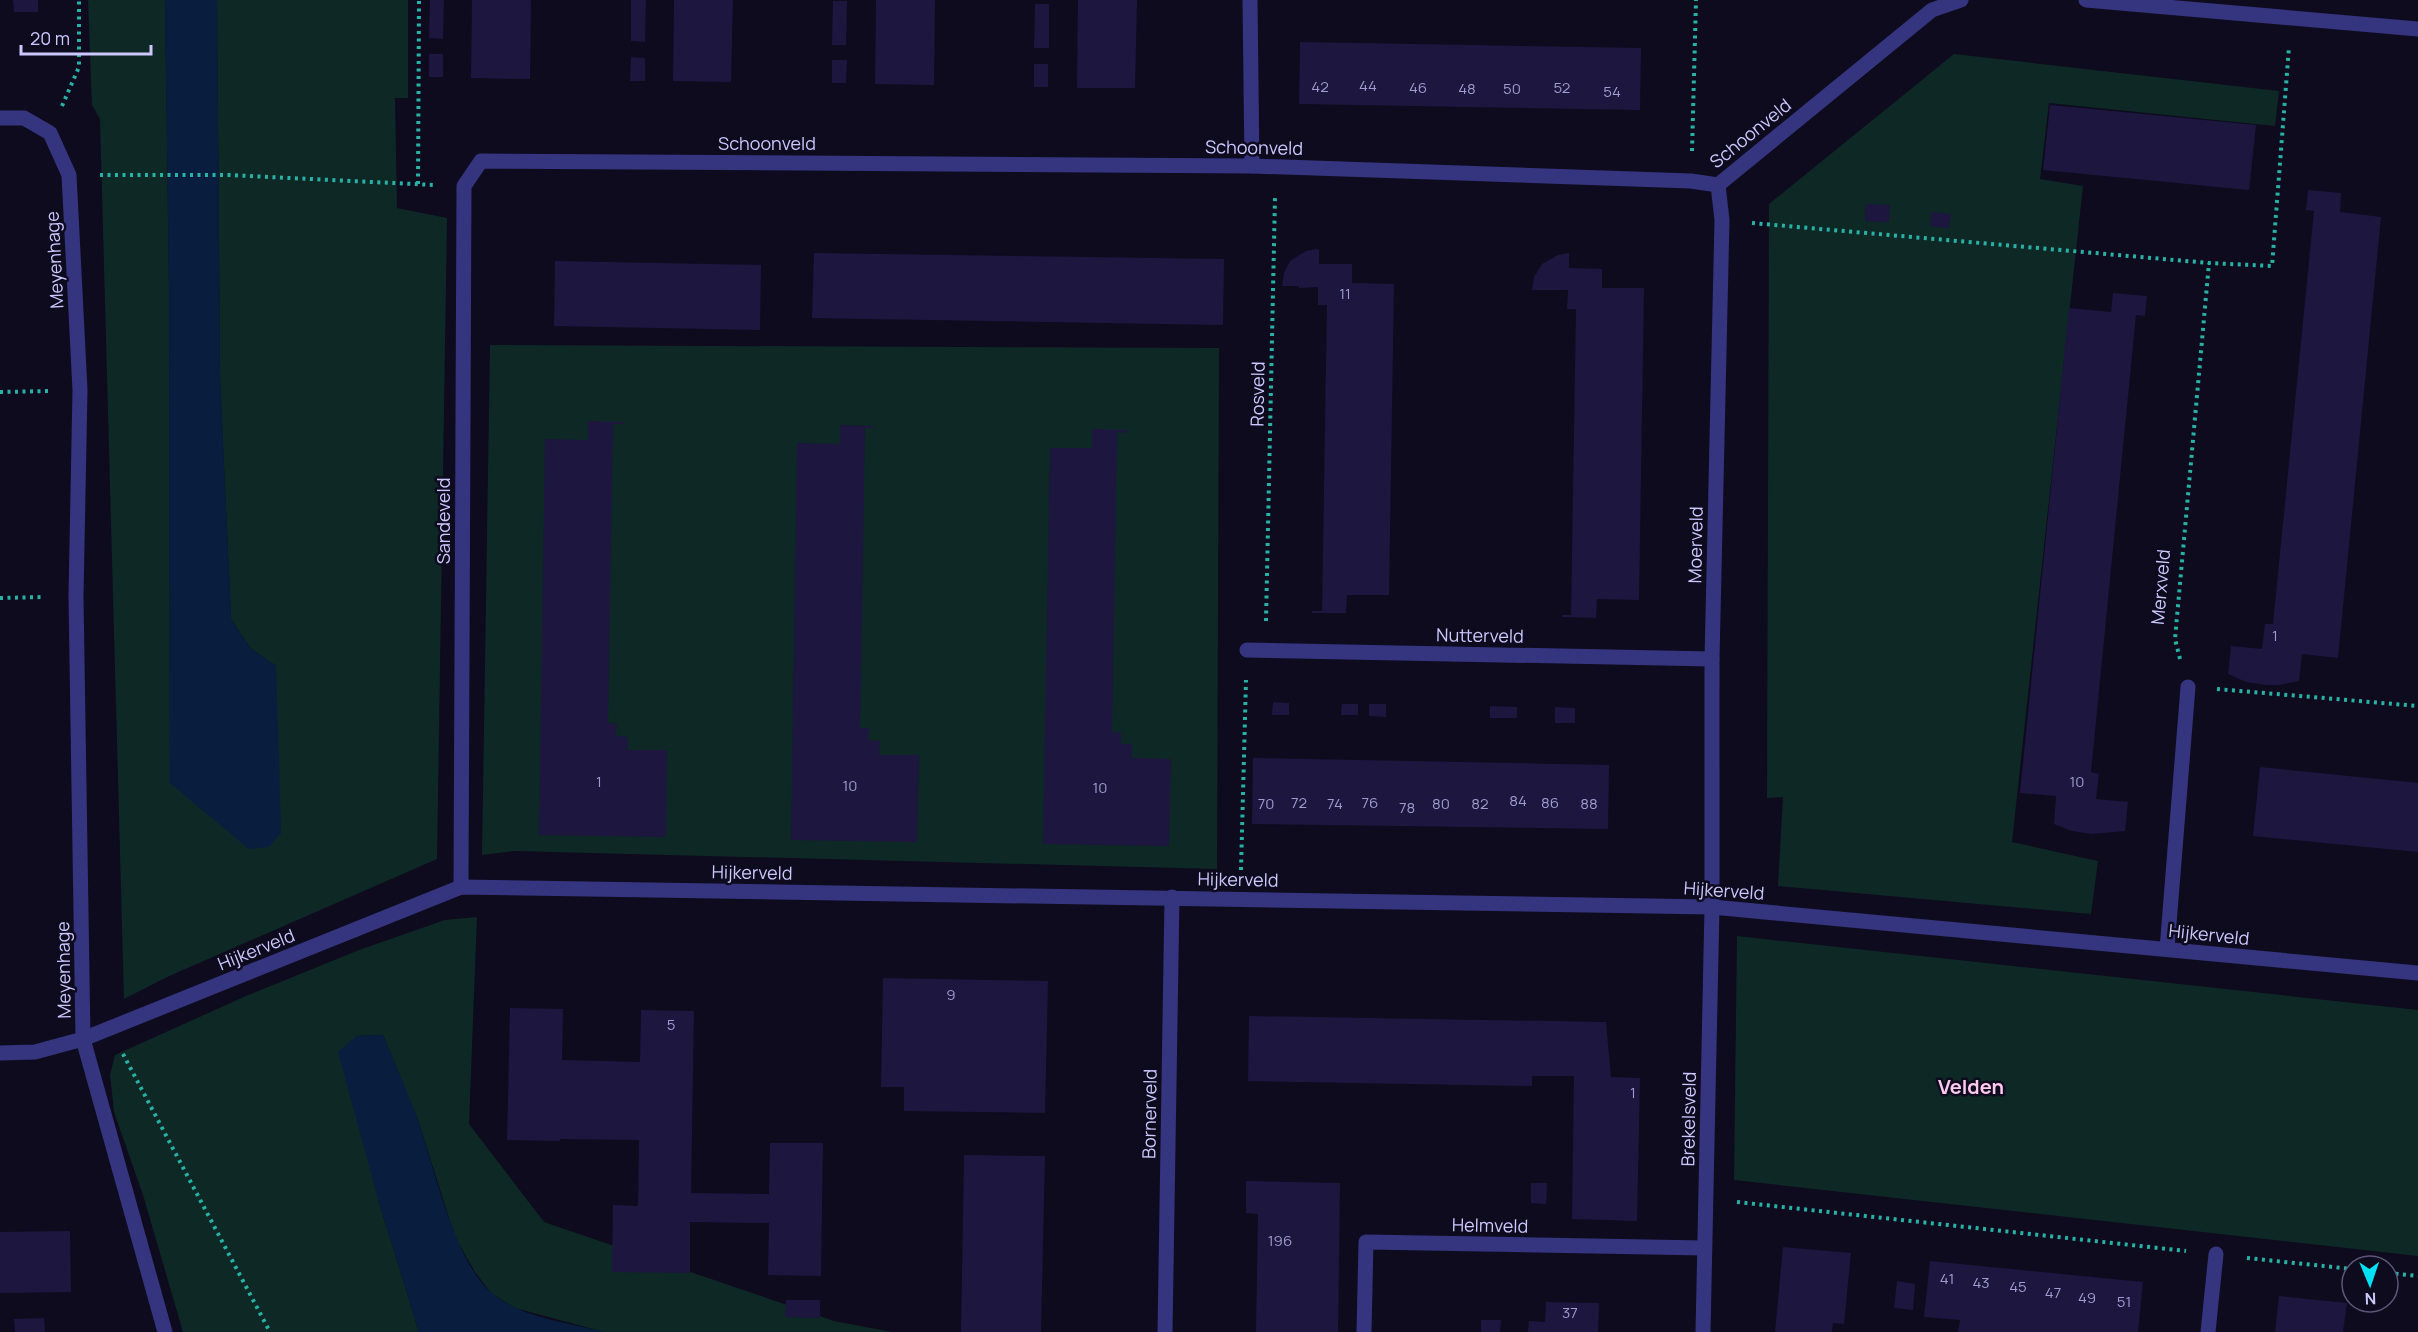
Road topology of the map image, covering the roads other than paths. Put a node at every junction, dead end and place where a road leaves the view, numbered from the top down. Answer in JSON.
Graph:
{"nodes":[{"id":1,"x":1250,"y":0,"type":"edge"},
{"id":2,"x":1961,"y":0,"type":"edge"},
{"id":3,"x":2086,"y":0,"type":"edge"},
{"id":4,"x":2293,"y":0,"type":"edge"},
{"id":5,"x":2291,"y":16,"type":"junction"},
{"id":6,"x":2418,"y":29,"type":"edge"},
{"id":7,"x":0,"y":118,"type":"edge"},
{"id":8,"x":481,"y":161,"type":"joint"},
{"id":9,"x":1252,"y":166,"type":"junction"},
{"id":10,"x":1718,"y":185,"type":"junction"},
{"id":11,"x":1247,"y":650,"type":"road end"},
{"id":12,"x":1712,"y":660,"type":"junction"},
{"id":13,"x":2188,"y":687,"type":"road end"},
{"id":14,"x":461,"y":887,"type":"junction"},
{"id":15,"x":1172,"y":897,"type":"junction"},
{"id":16,"x":1712,"y":907,"type":"junction"},
{"id":17,"x":2167,"y":949,"type":"junction"},
{"id":18,"x":2418,"y":973,"type":"edge"},
{"id":19,"x":83,"y":1039,"type":"junction"},
{"id":20,"x":0,"y":1053,"type":"edge"},
{"id":21,"x":1704,"y":1248,"type":"junction"},
{"id":22,"x":2216,"y":1254,"type":"road end"},
{"id":23,"x":165,"y":1332,"type":"edge"},
{"id":24,"x":1165,"y":1332,"type":"edge"},
{"id":25,"x":1364,"y":1332,"type":"edge"},
{"id":26,"x":1703,"y":1332,"type":"edge"},
{"id":27,"x":2208,"y":1332,"type":"edge"}],
"edges":[{"from":1,"to":9,"type":"street"},
{"from":2,"to":10,"type":"street","name":"Schoonveld"},
{"from":3,"to":5,"type":"street"},
{"from":4,"to":5,"type":"street"},
{"from":5,"to":6,"type":"street"},
{"from":7,"to":19,"type":"street","name":"Meyenhage"},
{"from":8,"to":9,"type":"street","name":"Schoonveld"},
{"from":8,"to":14,"type":"street","name":"Sandeveld"},
{"from":9,"to":10,"type":"street","name":"Schoonveld"},
{"from":10,"to":12,"type":"street","name":"Moerveld"},
{"from":11,"to":12,"type":"street","name":"Nutterveld"},
{"from":12,"to":16,"type":"street","name":"Moerveld"},
{"from":13,"to":17,"type":"street"},
{"from":14,"to":15,"type":"street","name":"Hijkerveld"},
{"from":14,"to":19,"type":"street","name":"Hijkerveld"},
{"from":15,"to":16,"type":"street","name":"Hijkerveld"},
{"from":15,"to":24,"type":"street","name":"Bornerveld"},
{"from":16,"to":17,"type":"street","name":"Hijkerveld"},
{"from":16,"to":21,"type":"street","name":"Brekelsveld"},
{"from":17,"to":18,"type":"street","name":"Hijkerveld"},
{"from":19,"to":20,"type":"street","name":"Hijkerveld"},
{"from":19,"to":23,"type":"street","name":"Meyenhage"},
{"from":21,"to":25,"type":"street","name":"Helmveld"},
{"from":21,"to":26,"type":"street","name":"Brekelsveld"},
{"from":22,"to":27,"type":"street"}]}
